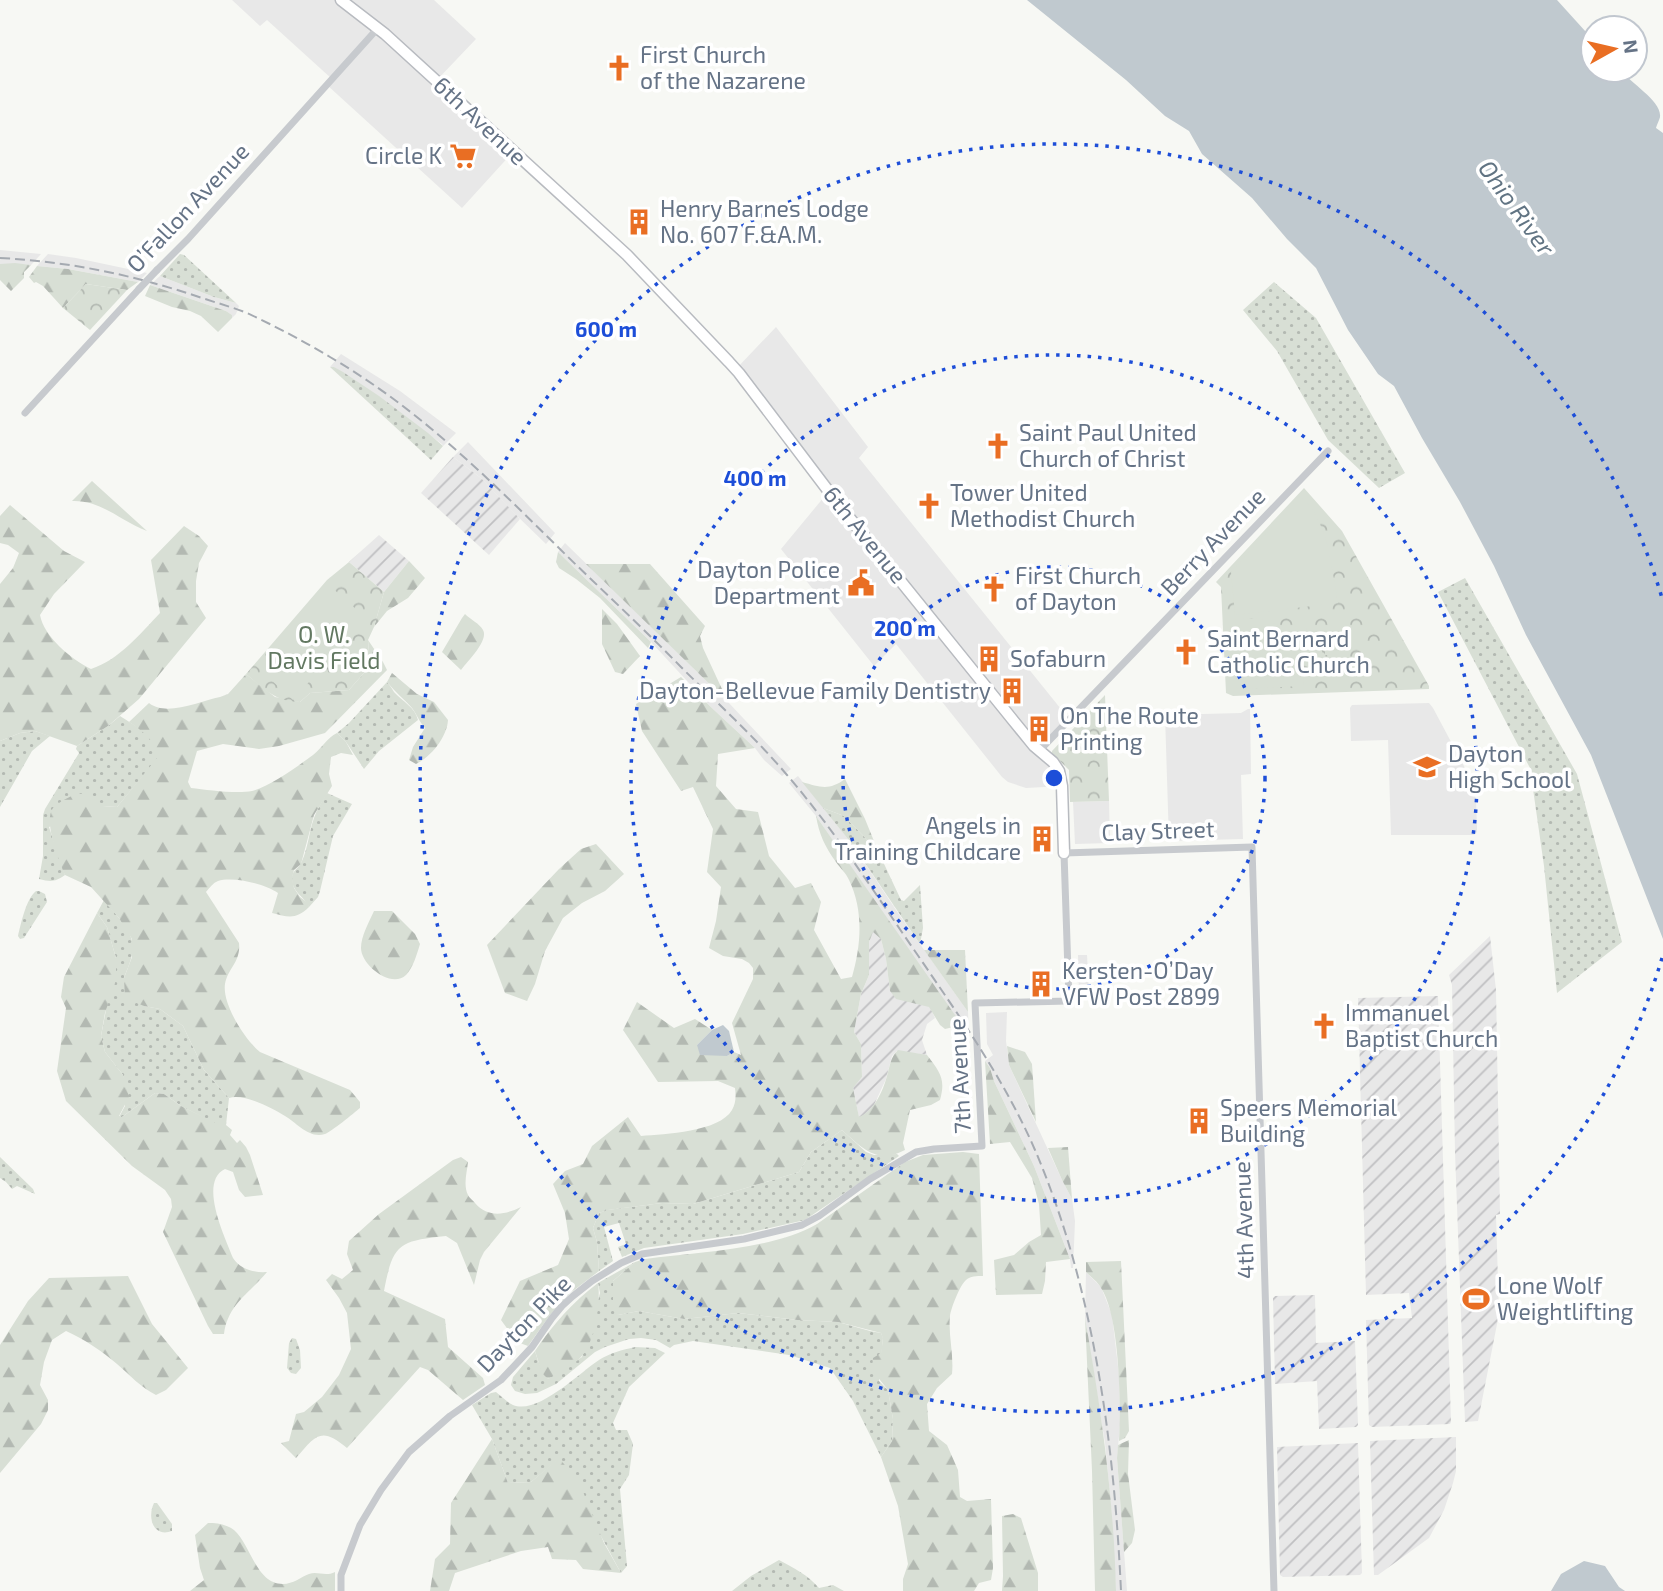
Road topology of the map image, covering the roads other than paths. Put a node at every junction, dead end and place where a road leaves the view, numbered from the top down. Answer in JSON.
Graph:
{"nodes":[{"id":1,"x":341,"y":0,"type":"edge"},
{"id":2,"x":378,"y":28,"type":"junction"},
{"id":3,"x":25,"y":413,"type":"dead end"},
{"id":4,"x":1328,"y":452,"type":"dead end"},
{"id":5,"x":1039,"y":751,"type":"junction"},
{"id":6,"x":1252,"y":847,"type":"joint"},
{"id":7,"x":1064,"y":853,"type":"junction"},
{"id":8,"x":975,"y":1003,"type":"joint"},
{"id":9,"x":982,"y":1146,"type":"joint"},
{"id":10,"x":341,"y":1591,"type":"edge"},
{"id":11,"x":1274,"y":1591,"type":"edge"}],
"edges":[{"from":1,"to":2,"type":"main road","name":"6th Avenue"},
{"from":2,"to":3,"type":"street","name":"O’Fallon Avenue","bridge":true},
{"from":2,"to":5,"type":"main road","name":"6th Avenue"},
{"from":4,"to":5,"type":"street","name":"Berry Avenue"},
{"from":5,"to":7,"type":"main road","name":"6th Avenue"},
{"from":6,"to":7,"type":"street","name":"Clay Street"},
{"from":6,"to":11,"type":"street","name":"4th Avenue"},
{"from":7,"to":8,"type":"street","name":"6th Avenue"},
{"from":8,"to":9,"type":"street","name":"7th Avenue"},
{"from":9,"to":10,"type":"street","name":"Dayton Pike"}]}
